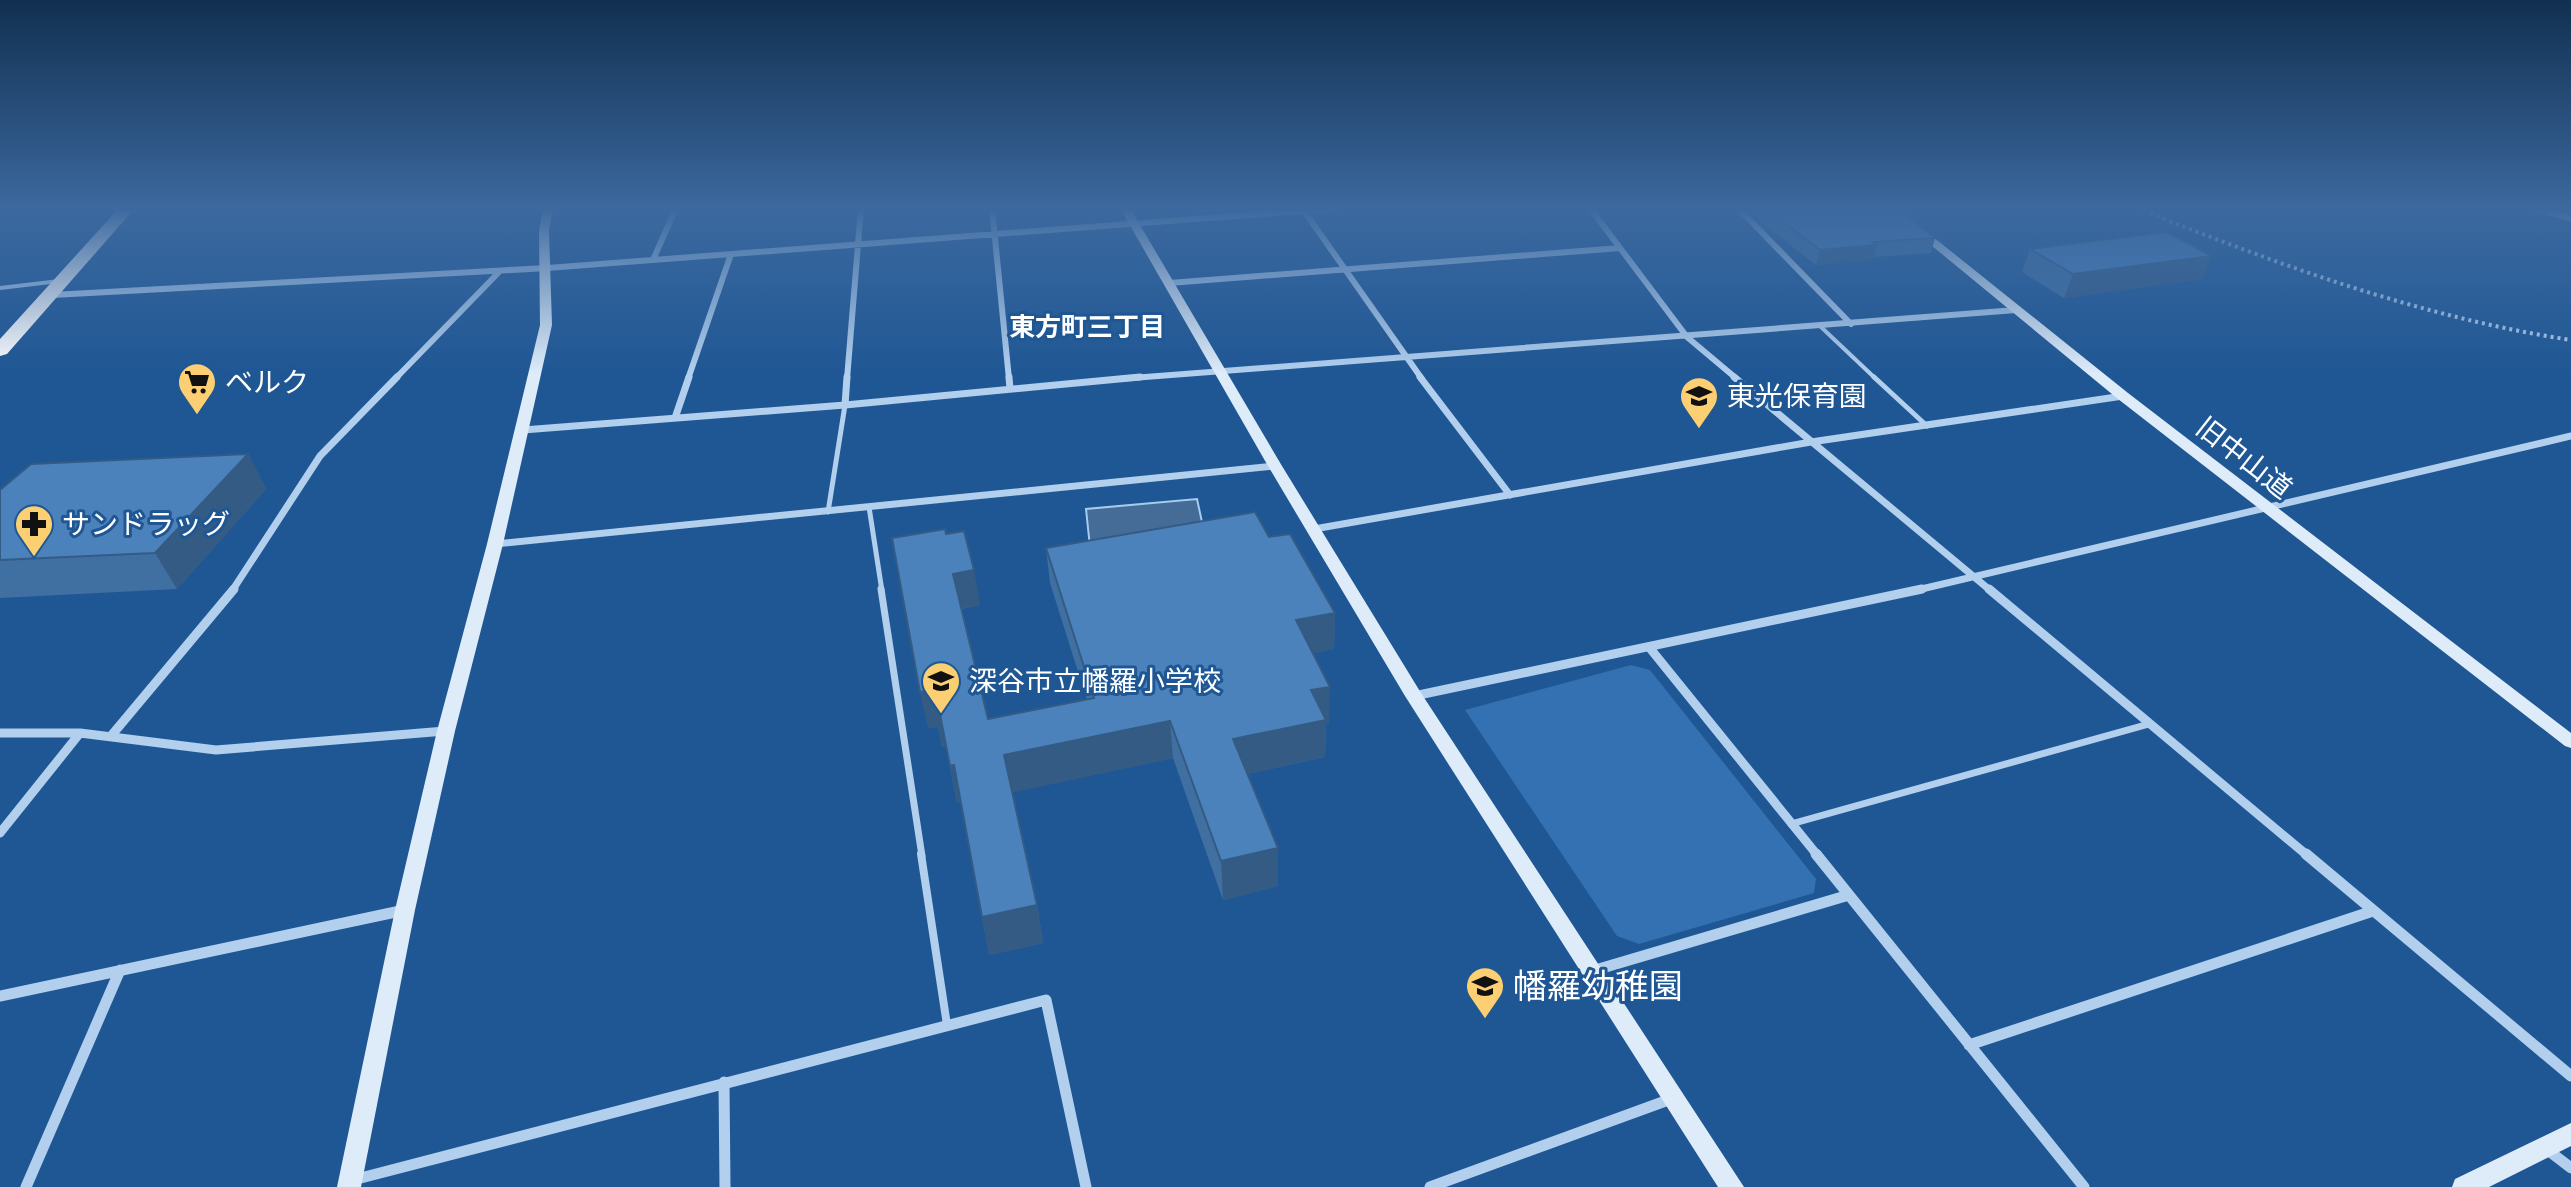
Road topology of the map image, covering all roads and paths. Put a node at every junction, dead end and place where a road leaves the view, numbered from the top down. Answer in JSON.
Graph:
{"nodes":[{"id":1,"x":76,"y":263,"type":"edge"},
{"id":2,"x":547,"y":263,"type":"edge"},
{"id":3,"x":608,"y":263,"type":"edge"},
{"id":4,"x":728,"y":263,"type":"edge"},
{"id":5,"x":856,"y":263,"type":"edge"},
{"id":6,"x":999,"y":263,"type":"edge"},
{"id":7,"x":1158,"y":263,"type":"edge"},
{"id":8,"x":1341,"y":263,"type":"edge"},
{"id":9,"x":1408,"y":263,"type":"edge"},
{"id":10,"x":1632,"y":263,"type":"edge"},
{"id":11,"x":1792,"y":263,"type":"edge"},
{"id":12,"x":1959,"y":263,"type":"edge"},
{"id":13,"x":2287,"y":263,"type":"edge"},
{"id":14,"x":547,"y":268,"type":"junction"},
{"id":15,"x":1344,"y":268,"type":"junction"},
{"id":16,"x":500,"y":270,"type":"junction"},
{"id":17,"x":1169,"y":283,"type":"junction"},
{"id":18,"x":0,"y":288,"type":"edge"},
{"id":19,"x":54,"y":288,"type":"junction"},
{"id":20,"x":2016,"y":310,"type":"junction"},
{"id":21,"x":1851,"y":324,"type":"junction"},
{"id":22,"x":1820,"y":326,"type":"junction"},
{"id":23,"x":1687,"y":337,"type":"junction"},
{"id":24,"x":2571,"y":340,"type":"edge"},
{"id":25,"x":0,"y":350,"type":"edge"},
{"id":26,"x":1405,"y":357,"type":"junction"},
{"id":27,"x":1220,"y":369,"type":"junction"},
{"id":28,"x":1010,"y":389,"type":"junction"},
{"id":29,"x":2123,"y":396,"type":"junction"},
{"id":30,"x":845,"y":405,"type":"junction"},
{"id":31,"x":675,"y":418,"type":"junction"},
{"id":32,"x":1927,"y":426,"type":"junction"},
{"id":33,"x":523,"y":430,"type":"junction"},
{"id":34,"x":2571,"y":436,"type":"edge"},
{"id":35,"x":1811,"y":442,"type":"junction"},
{"id":36,"x":1275,"y":466,"type":"junction"},
{"id":37,"x":1510,"y":495,"type":"junction"},
{"id":38,"x":869,"y":507,"type":"junction"},
{"id":39,"x":2269,"y":510,"type":"junction"},
{"id":40,"x":828,"y":512,"type":"junction"},
{"id":41,"x":1314,"y":529,"type":"junction"},
{"id":42,"x":495,"y":544,"type":"junction"},
{"id":43,"x":1975,"y":578,"type":"junction"},
{"id":44,"x":1649,"y":647,"type":"junction"},
{"id":45,"x":1414,"y":696,"type":"junction"},
{"id":46,"x":2149,"y":724,"type":"junction"},
{"id":47,"x":446,"y":731,"type":"junction"},
{"id":48,"x":0,"y":733,"type":"edge"},
{"id":49,"x":80,"y":733,"type":"junction"},
{"id":50,"x":111,"y":736,"type":"junction"},
{"id":51,"x":2571,"y":742,"type":"edge"},
{"id":52,"x":1791,"y":824,"type":"junction"},
{"id":53,"x":0,"y":833,"type":"edge"},
{"id":54,"x":1849,"y":895,"type":"junction"},
{"id":55,"x":405,"y":910,"type":"junction"},
{"id":56,"x":2373,"y":911,"type":"junction"},
{"id":57,"x":120,"y":970,"type":"junction"},
{"id":58,"x":1592,"y":971,"type":"junction"},
{"id":59,"x":0,"y":996,"type":"edge"},
{"id":60,"x":947,"y":1025,"type":"junction"},
{"id":61,"x":1969,"y":1045,"type":"junction"},
{"id":62,"x":2571,"y":1076,"type":"edge"},
{"id":63,"x":724,"y":1082,"type":"junction"},
{"id":64,"x":1675,"y":1097,"type":"junction"},
{"id":65,"x":2571,"y":1134,"type":"edge"},
{"id":66,"x":2545,"y":1147,"type":"junction"},
{"id":67,"x":2571,"y":1168,"type":"edge"},
{"id":68,"x":350,"y":1184,"type":"edge"},
{"id":69,"x":26,"y":1187,"type":"edge"},
{"id":70,"x":725,"y":1187,"type":"edge"},
{"id":71,"x":1086,"y":1187,"type":"edge"},
{"id":72,"x":1430,"y":1187,"type":"edge"},
{"id":73,"x":1732,"y":1187,"type":"edge"},
{"id":74,"x":2084,"y":1187,"type":"edge"},
{"id":75,"x":2464,"y":1187,"type":"edge"}],
"edges":[{"from":1,"to":19,"type":"highway"},
{"from":2,"to":14,"type":"street"},
{"from":3,"to":14,"type":"street"},
{"from":4,"to":31,"type":"street"},
{"from":5,"to":30,"type":"street"},
{"from":6,"to":28,"type":"street"},
{"from":7,"to":17,"type":"street"},
{"from":8,"to":15,"type":"street"},
{"from":9,"to":15,"type":"street"},
{"from":10,"to":23,"type":"street"},
{"from":11,"to":21,"type":"street"},
{"from":12,"to":20,"type":"street","name":"旧中山道"},
{"from":13,"to":24,"type":"path"},
{"from":14,"to":16,"type":"street"},
{"from":14,"to":33,"type":"street"},
{"from":15,"to":17,"type":"street"},
{"from":15,"to":26,"type":"street"},
{"from":16,"to":19,"type":"street"},
{"from":16,"to":50,"type":"street"},
{"from":17,"to":27,"type":"street"},
{"from":18,"to":19,"type":"lane"},
{"from":19,"to":25,"type":"highway"},
{"from":20,"to":21,"type":"street"},
{"from":20,"to":29,"type":"street","name":"旧中山道"},
{"from":21,"to":22,"type":"street"},
{"from":22,"to":23,"type":"street"},
{"from":22,"to":32,"type":"lane"},
{"from":23,"to":26,"type":"street"},
{"from":23,"to":35,"type":"street"},
{"from":26,"to":27,"type":"street"},
{"from":26,"to":37,"type":"street"},
{"from":27,"to":28,"type":"street"},
{"from":27,"to":36,"type":"street"},
{"from":28,"to":30,"type":"street"},
{"from":29,"to":32,"type":"street"},
{"from":29,"to":39,"type":"street","name":"旧中山道"},
{"from":30,"to":31,"type":"street"},
{"from":30,"to":40,"type":"lane"},
{"from":31,"to":33,"type":"street"},
{"from":32,"to":35,"type":"street"},
{"from":33,"to":42,"type":"street"},
{"from":34,"to":39,"type":"street"},
{"from":35,"to":37,"type":"street"},
{"from":35,"to":43,"type":"street"},
{"from":36,"to":38,"type":"street"},
{"from":36,"to":41,"type":"street"},
{"from":37,"to":41,"type":"street"},
{"from":38,"to":40,"type":"street"},
{"from":38,"to":60,"type":"lane"},
{"from":39,"to":43,"type":"street"},
{"from":39,"to":51,"type":"street","name":"旧中山道"},
{"from":40,"to":42,"type":"street"},
{"from":41,"to":45,"type":"street"},
{"from":42,"to":47,"type":"street"},
{"from":43,"to":44,"type":"street"},
{"from":43,"to":46,"type":"street"},
{"from":44,"to":45,"type":"street"},
{"from":44,"to":52,"type":"street"},
{"from":45,"to":58,"type":"street"},
{"from":46,"to":52,"type":"lane"},
{"from":46,"to":56,"type":"street"},
{"from":47,"to":50,"type":"street"},
{"from":47,"to":55,"type":"street"},
{"from":48,"to":49,"type":"street"},
{"from":49,"to":50,"type":"street"},
{"from":49,"to":53,"type":"street"},
{"from":52,"to":54,"type":"street"},
{"from":54,"to":58,"type":"street"},
{"from":54,"to":61,"type":"street"},
{"from":55,"to":57,"type":"street"},
{"from":55,"to":68,"type":"street"},
{"from":56,"to":61,"type":"street"},
{"from":56,"to":62,"type":"street"},
{"from":57,"to":59,"type":"street"},
{"from":57,"to":69,"type":"street"},
{"from":58,"to":64,"type":"street"},
{"from":60,"to":63,"type":"street"},
{"from":60,"to":71,"type":"street"},
{"from":61,"to":74,"type":"street"},
{"from":63,"to":68,"type":"street"},
{"from":63,"to":70,"type":"street"},
{"from":64,"to":72,"type":"street"},
{"from":64,"to":73,"type":"street"},
{"from":65,"to":66,"type":"street"},
{"from":66,"to":67,"type":"street"},
{"from":66,"to":75,"type":"street"}]}
